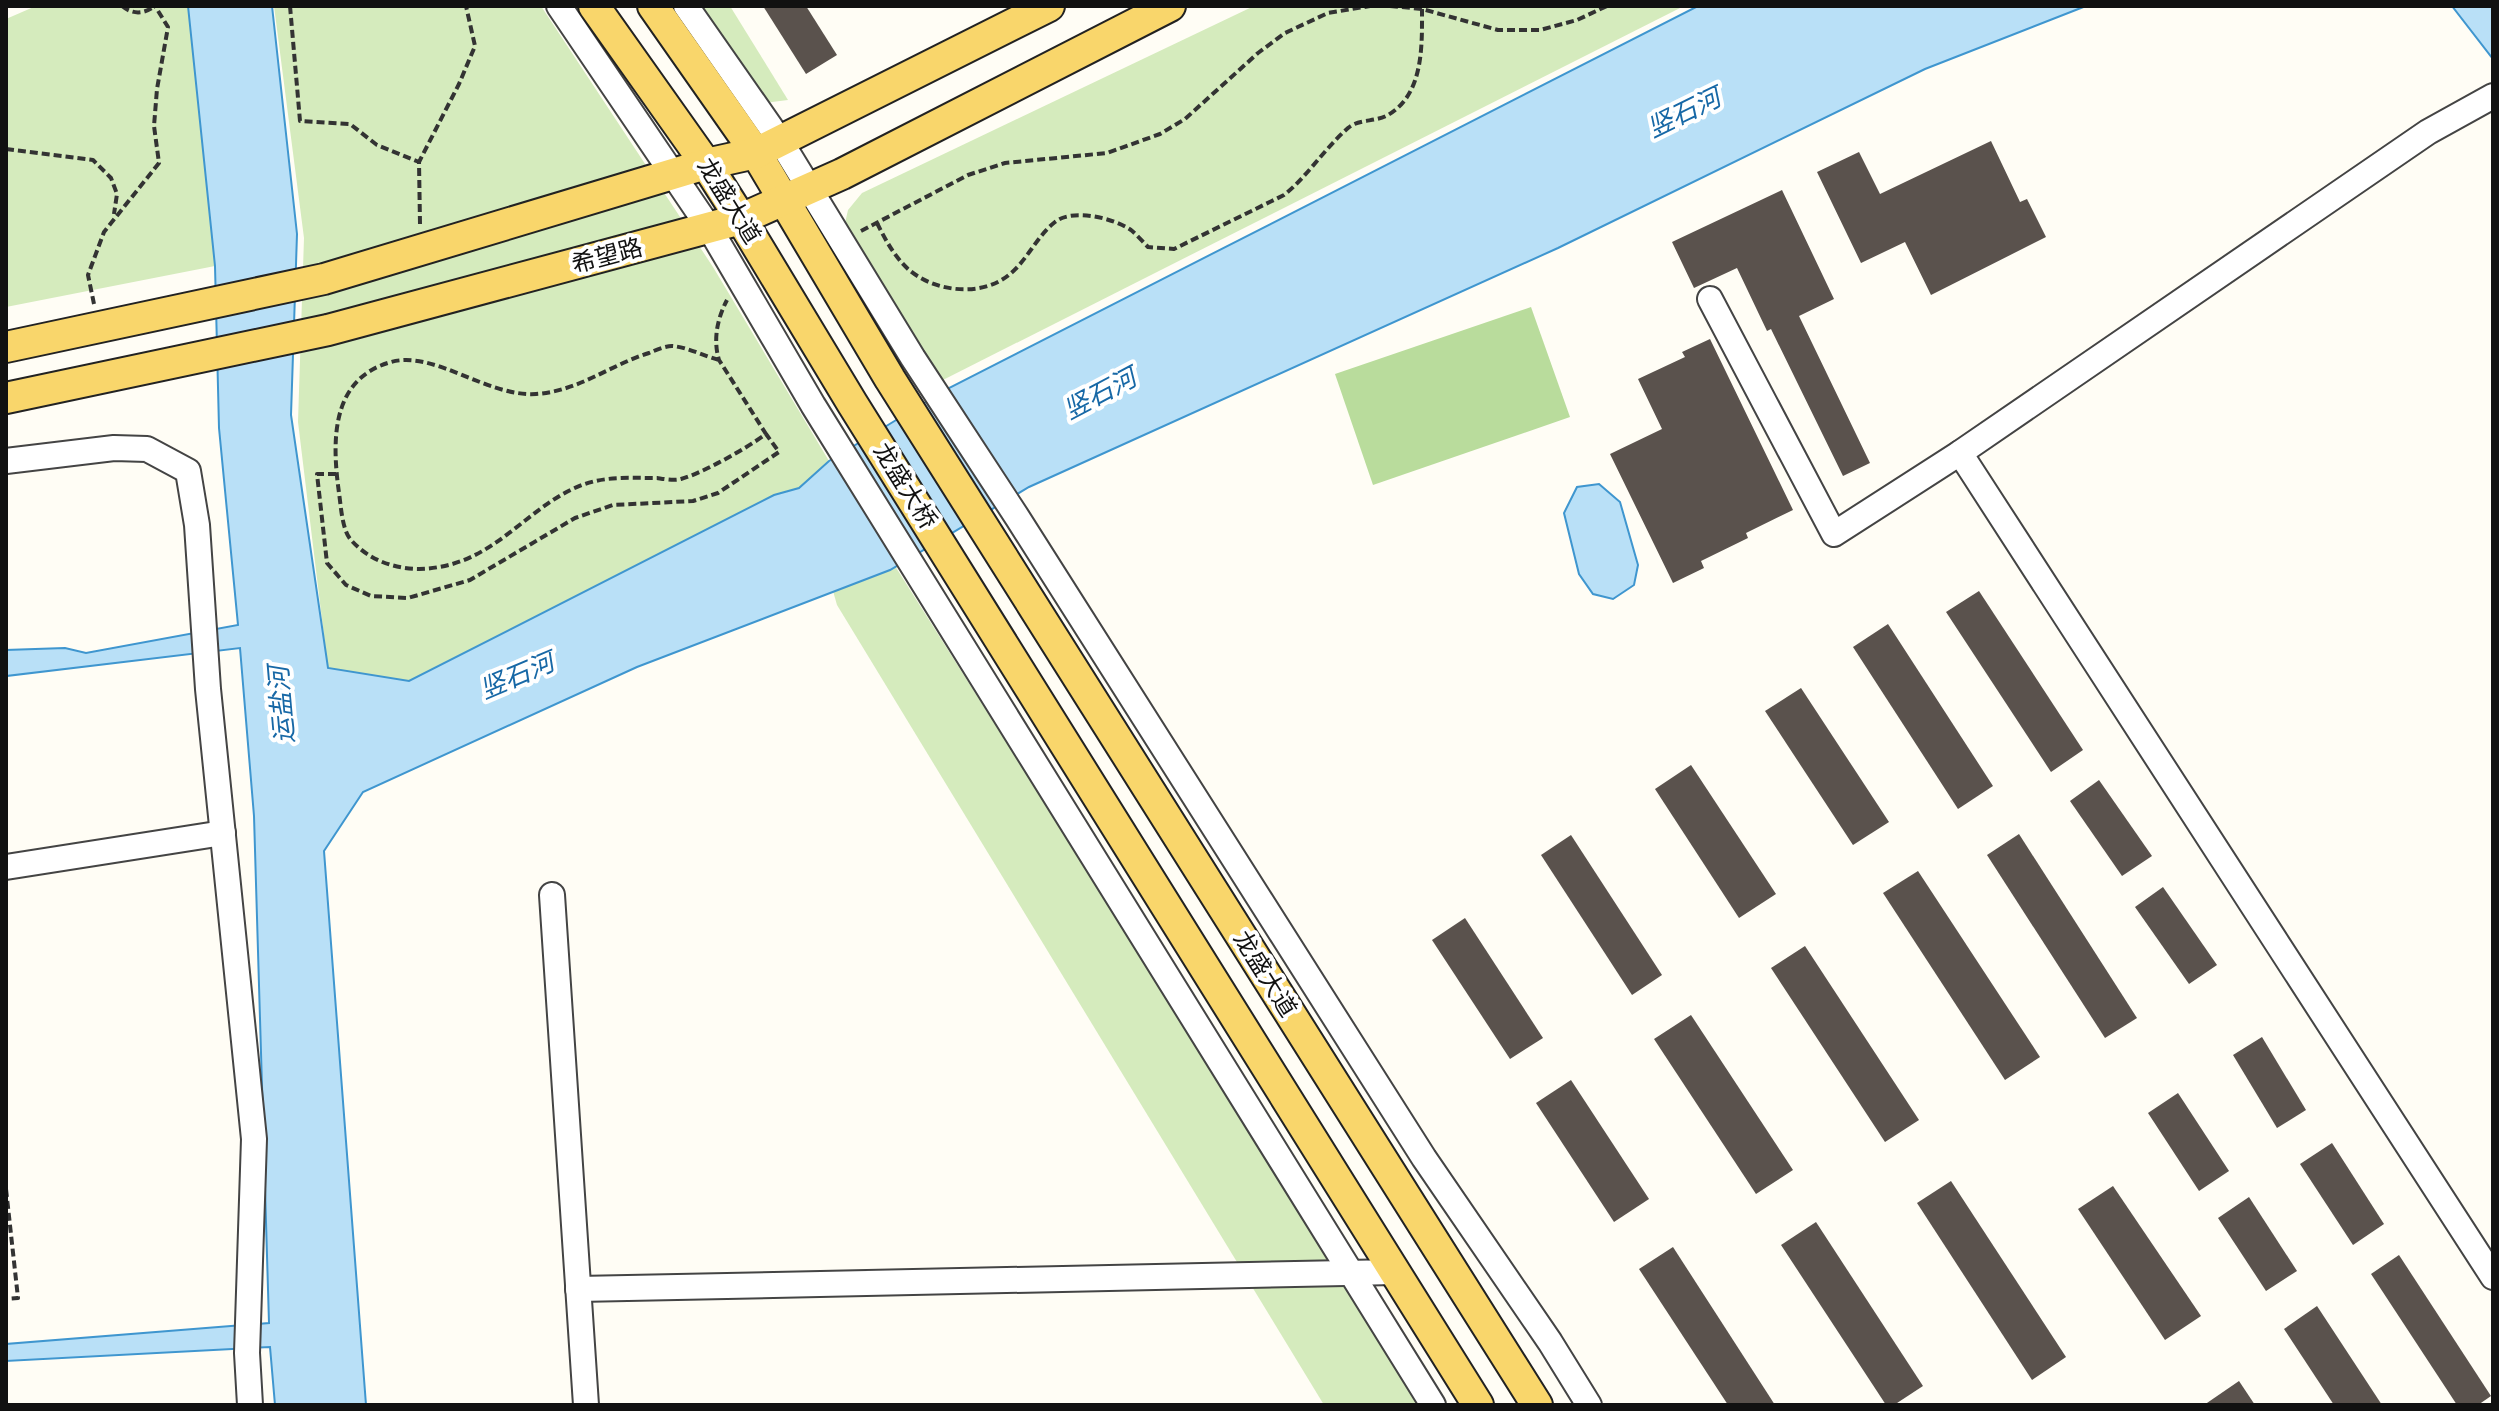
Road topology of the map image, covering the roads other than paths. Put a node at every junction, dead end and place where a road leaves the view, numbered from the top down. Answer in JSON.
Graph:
{"nodes":[{"id":1,"x":559,"y":6,"type":"edge"},
{"id":2,"x":594,"y":6,"type":"edge"},
{"id":3,"x":653,"y":6,"type":"edge"},
{"id":4,"x":686,"y":6,"type":"edge"},
{"id":5,"x":1049,"y":6,"type":"edge"},
{"id":6,"x":1170,"y":6,"type":"edge"},
{"id":7,"x":2493,"y":96,"type":"edge"},
{"id":8,"x":768,"y":147,"type":"junction"},
{"id":9,"x":706,"y":164,"type":"junction"},
{"id":10,"x":674,"y":176,"type":"junction"},
{"id":11,"x":797,"y":194,"type":"junction"},
{"id":12,"x":741,"y":219,"type":"junction"},
{"id":13,"x":710,"y":229,"type":"junction"},
{"id":14,"x":1710,"y":299,"type":"dead end"},
{"id":15,"x":6,"y":347,"type":"edge"},
{"id":16,"x":890,"y":379,"type":"joint"},
{"id":17,"x":6,"y":398,"type":"edge"},
{"id":18,"x":852,"y":403,"type":"joint"},
{"id":19,"x":1960,"y":453,"type":"junction"},
{"id":20,"x":6,"y":461,"type":"edge"},
{"id":21,"x":994,"y":542,"type":"joint"},
{"id":22,"x":958,"y":569,"type":"joint"},
{"id":23,"x":223,"y":833,"type":"junction"},
{"id":24,"x":6,"y":867,"type":"edge"},
{"id":25,"x":552,"y":895,"type":"dead end"},
{"id":26,"x":1396,"y":1272,"type":"junction"},
{"id":27,"x":2493,"y":1277,"type":"edge"},
{"id":28,"x":578,"y":1289,"type":"junction"},
{"id":29,"x":250,"y":1405,"type":"edge"},
{"id":30,"x":586,"y":1405,"type":"edge"},
{"id":31,"x":1433,"y":1405,"type":"edge"},
{"id":32,"x":1478,"y":1405,"type":"edge"},
{"id":33,"x":1537,"y":1405,"type":"edge"},
{"id":34,"x":1589,"y":1405,"type":"edge"}],
"edges":[{"from":1,"to":10,"type":"street"},
{"from":2,"to":9,"type":"main road","name":"龙盛大道"},
{"from":3,"to":8,"type":"main road","name":"龙盛大道"},
{"from":4,"to":8,"type":"street"},
{"from":5,"to":8,"type":"main road"},
{"from":6,"to":11,"type":"main road","name":"希望路"},
{"from":7,"to":19,"type":"street"},
{"from":8,"to":9,"type":"main road"},
{"from":8,"to":11,"type":"main road","name":"龙盛大道"},
{"from":9,"to":10,"type":"main road"},
{"from":9,"to":12,"type":"main road","name":"龙盛大道"},
{"from":10,"to":13,"type":"street"},
{"from":10,"to":15,"type":"main road"},
{"from":11,"to":12,"type":"main road","name":"希望路"},
{"from":11,"to":16,"type":"main road","name":"龙盛大道"},
{"from":11,"to":34,"type":"street"},
{"from":12,"to":13,"type":"main road","name":"希望路"},
{"from":12,"to":18,"type":"main road","name":"龙盛大道"},
{"from":13,"to":17,"type":"main road","name":"希望路"},
{"from":13,"to":31,"type":"street"},
{"from":14,"to":19,"type":"street"},
{"from":16,"to":21,"type":"main road","name":"龙盛大桥"},
{"from":18,"to":22,"type":"main road","name":"龙盛大桥"},
{"from":19,"to":27,"type":"street"},
{"from":20,"to":23,"type":"street"},
{"from":21,"to":33,"type":"main road","name":"龙盛大道"},
{"from":22,"to":26,"type":"main road","name":"龙盛大道"},
{"from":23,"to":24,"type":"street"},
{"from":23,"to":29,"type":"street"},
{"from":25,"to":28,"type":"street"},
{"from":26,"to":28,"type":"street"},
{"from":26,"to":32,"type":"main road","name":"龙盛大道"},
{"from":28,"to":30,"type":"street"}]}
